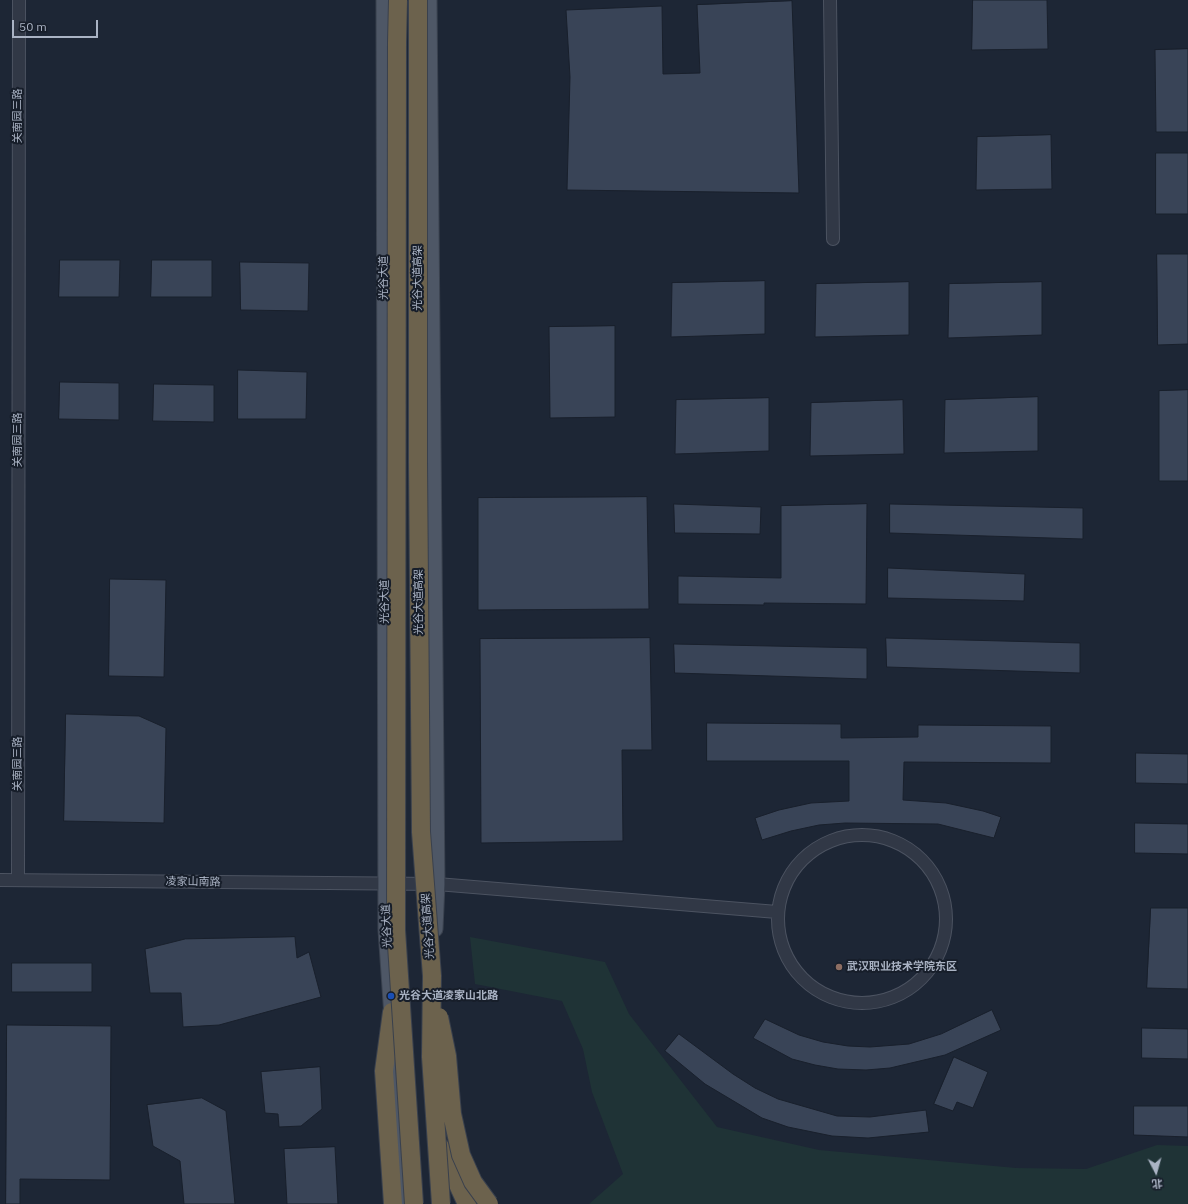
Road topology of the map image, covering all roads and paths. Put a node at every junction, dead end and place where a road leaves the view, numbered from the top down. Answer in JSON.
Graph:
{"nodes":[{"id":1,"x":18,"y":0,"type":"edge"},
{"id":2,"x":384,"y":0,"type":"edge"},
{"id":3,"x":398,"y":0,"type":"edge"},
{"id":4,"x":418,"y":0,"type":"edge"},
{"id":5,"x":429,"y":0,"type":"edge"},
{"id":6,"x":830,"y":0,"type":"edge"},
{"id":7,"x":833,"y":238,"type":"dead end"},
{"id":8,"x":0,"y":880,"type":"edge"},
{"id":9,"x":18,"y":880,"type":"junction"},
{"id":10,"x":386,"y":884,"type":"junction"},
{"id":11,"x":438,"y":884,"type":"junction"},
{"id":12,"x":777,"y":912,"type":"junction"},
{"id":13,"x":432,"y":976,"type":"junction"},
{"id":14,"x":392,"y":1012,"type":"junction"},
{"id":15,"x":441,"y":1148,"type":"junction"},
{"id":16,"x":393,"y":1204,"type":"edge"},
{"id":17,"x":405,"y":1204,"type":"edge"},
{"id":18,"x":414,"y":1204,"type":"edge"},
{"id":19,"x":441,"y":1204,"type":"edge"},
{"id":20,"x":445,"y":1204,"type":"edge"},
{"id":21,"x":468,"y":1204,"type":"edge"},
{"id":22,"x":489,"y":1204,"type":"edge"}],
"edges":[{"from":1,"to":9,"type":"street","name":"关南园三路"},
{"from":2,"to":10,"type":"main road","name":"光谷大道"},
{"from":3,"to":18,"type":"highway","name":"光谷大道高架","bridge":true},
{"from":4,"to":13,"type":"highway","name":"光谷大道高架","bridge":true},
{"from":5,"to":11,"type":"main road"},
{"from":6,"to":7,"type":"street"},
{"from":8,"to":9,"type":"street","name":"凌家山南路"},
{"from":9,"to":10,"type":"street","name":"凌家山南路"},
{"from":10,"to":11,"type":"street","name":"凌家山南路"},
{"from":10,"to":14,"type":"main road","name":"光谷大道"},
{"from":11,"to":12,"type":"street","name":"凌家山南路"},
{"from":11,"to":15,"type":"main road"},
{"from":12,"to":12,"type":"street"},
{"from":13,"to":19,"type":"highway","name":"光谷大道高架","bridge":true},
{"from":13,"to":22,"type":"highway","bridge":true},
{"from":14,"to":16,"type":"highway"},
{"from":14,"to":17,"type":"main road","name":"光谷大道"},
{"from":15,"to":20,"type":"main road"},
{"from":15,"to":21,"type":"highway"}]}
